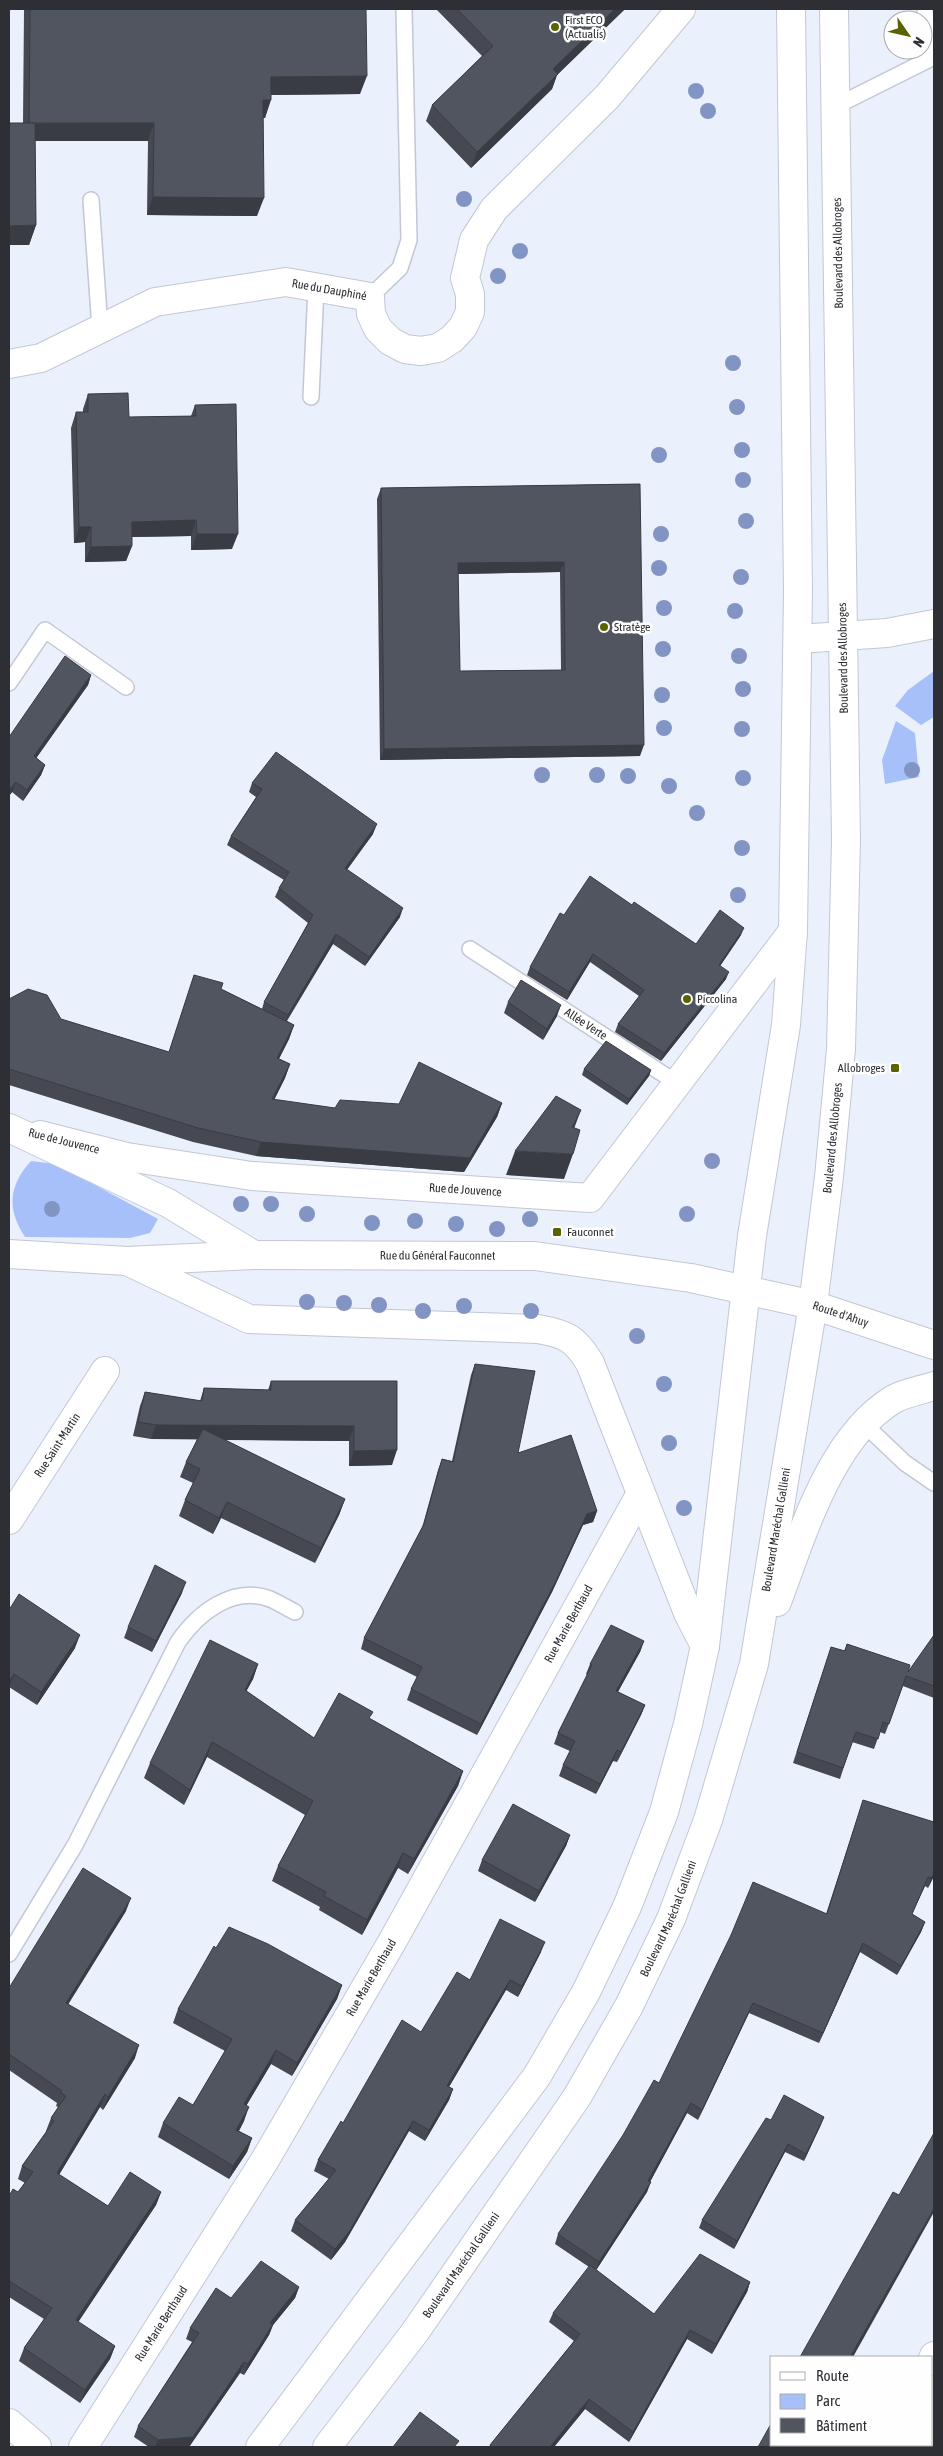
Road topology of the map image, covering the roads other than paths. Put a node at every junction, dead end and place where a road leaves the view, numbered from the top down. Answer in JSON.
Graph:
{"nodes":[{"id":1,"x":404,"y":9,"type":"edge"},
{"id":2,"x":681,"y":9,"type":"edge"},
{"id":3,"x":791,"y":9,"type":"edge"},
{"id":4,"x":834,"y":9,"type":"edge"},
{"id":5,"x":925,"y":9,"type":"edge"},
{"id":6,"x":836,"y":106,"type":"junction"},
{"id":7,"x":91,"y":200,"type":"dead end"},
{"id":8,"x":316,"y":288,"type":"junction"},
{"id":9,"x":370,"y":297,"type":"junction"},
{"id":10,"x":100,"y":329,"type":"junction"},
{"id":11,"x":9,"y":364,"type":"edge"},
{"id":12,"x":311,"y":397,"type":"dead end"},
{"id":13,"x":934,"y":624,"type":"edge"},
{"id":14,"x":842,"y":636,"type":"junction"},
{"id":15,"x":798,"y":639,"type":"junction"},
{"id":16,"x":9,"y":683,"type":"edge"},
{"id":17,"x":126,"y":687,"type":"dead end"},
{"id":18,"x":794,"y":931,"type":"junction"},
{"id":19,"x":470,"y":949,"type":"dead end"},
{"id":20,"x":677,"y":1083,"type":"junction"},
{"id":21,"x":9,"y":1128,"type":"edge"},
{"id":22,"x":9,"y":1254,"type":"edge"},
{"id":23,"x":254,"y":1255,"type":"junction"},
{"id":24,"x":127,"y":1261,"type":"junction"},
{"id":25,"x":745,"y":1290,"type":"junction"},
{"id":26,"x":813,"y":1305,"type":"junction"},
{"id":27,"x":934,"y":1345,"type":"edge"},
{"id":28,"x":105,"y":1371,"type":"dead end"},
{"id":29,"x":934,"y":1386,"type":"edge"},
{"id":30,"x":865,"y":1425,"type":"junction"},
{"id":31,"x":934,"y":1483,"type":"edge"},
{"id":32,"x":640,"y":1495,"type":"junction"},
{"id":33,"x":9,"y":1520,"type":"edge"},
{"id":34,"x":295,"y":1612,"type":"dead end"},
{"id":35,"x":705,"y":1646,"type":"junction"},
{"id":36,"x":754,"y":1664,"type":"junction"},
{"id":37,"x":9,"y":1954,"type":"edge"},
{"id":38,"x":9,"y":2423,"type":"edge"},
{"id":39,"x":37,"y":2447,"type":"edge"},
{"id":40,"x":83,"y":2447,"type":"edge"},
{"id":41,"x":260,"y":2447,"type":"edge"},
{"id":42,"x":327,"y":2447,"type":"edge"}],
"edges":[{"from":1,"to":9,"type":"lane"},
{"from":2,"to":9,"type":"main road","name":"Rue du Dauphiné"},
{"from":3,"to":15,"type":"main road"},
{"from":4,"to":6,"type":"main road","name":"Boulevard des Allobroges"},
{"from":5,"to":6,"type":"lane"},
{"from":6,"to":14,"type":"main road","name":"Boulevard des Allobroges"},
{"from":7,"to":10,"type":"lane"},
{"from":8,"to":9,"type":"main road","name":"Rue du Dauphiné"},
{"from":8,"to":10,"type":"main road","name":"Rue du Dauphiné"},
{"from":8,"to":12,"type":"lane"},
{"from":10,"to":11,"type":"main road","name":"Rue du Dauphiné"},
{"from":13,"to":14,"type":"main road"},
{"from":14,"to":15,"type":"main road"},
{"from":14,"to":26,"type":"main road","name":"Boulevard des Allobroges"},
{"from":15,"to":18,"type":"main road"},
{"from":16,"to":17,"type":"lane"},
{"from":18,"to":20,"type":"main road","name":"Rue de Jouvence"},
{"from":18,"to":25,"type":"main road"},
{"from":19,"to":20,"type":"lane","name":"Allée Verte"},
{"from":20,"to":21,"type":"main road","name":"Rue de Jouvence"},
{"from":21,"to":23,"type":"main road","name":"Rue de Jouvence"},
{"from":22,"to":24,"type":"main road","name":"Rue du Général Fauconnet"},
{"from":23,"to":24,"type":"main road","name":"Rue du Général Fauconnet"},
{"from":23,"to":25,"type":"main road","name":"Rue du Général Fauconnet"},
{"from":24,"to":32,"type":"main road","name":"Rue du Général Fauconnet"},
{"from":25,"to":26,"type":"main road","name":"Route d'Ahuy"},
{"from":25,"to":35,"type":"main road"},
{"from":26,"to":27,"type":"main road","name":"Route d'Ahuy"},
{"from":26,"to":36,"type":"main road","name":"Boulevard Maréchal Gallieni"},
{"from":28,"to":33,"type":"main road","name":"Rue Saint-Martin"},
{"from":29,"to":30,"type":"main road"},
{"from":30,"to":31,"type":"lane"},
{"from":30,"to":36,"type":"main road"},
{"from":32,"to":35,"type":"main road"},
{"from":32,"to":40,"type":"main road","name":"Rue Marie Berthaud"},
{"from":34,"to":37,"type":"lane"},
{"from":35,"to":41,"type":"main road"},
{"from":36,"to":42,"type":"main road","name":"Boulevard Maréchal Gallieni"},
{"from":38,"to":39,"type":"main road"}]}
